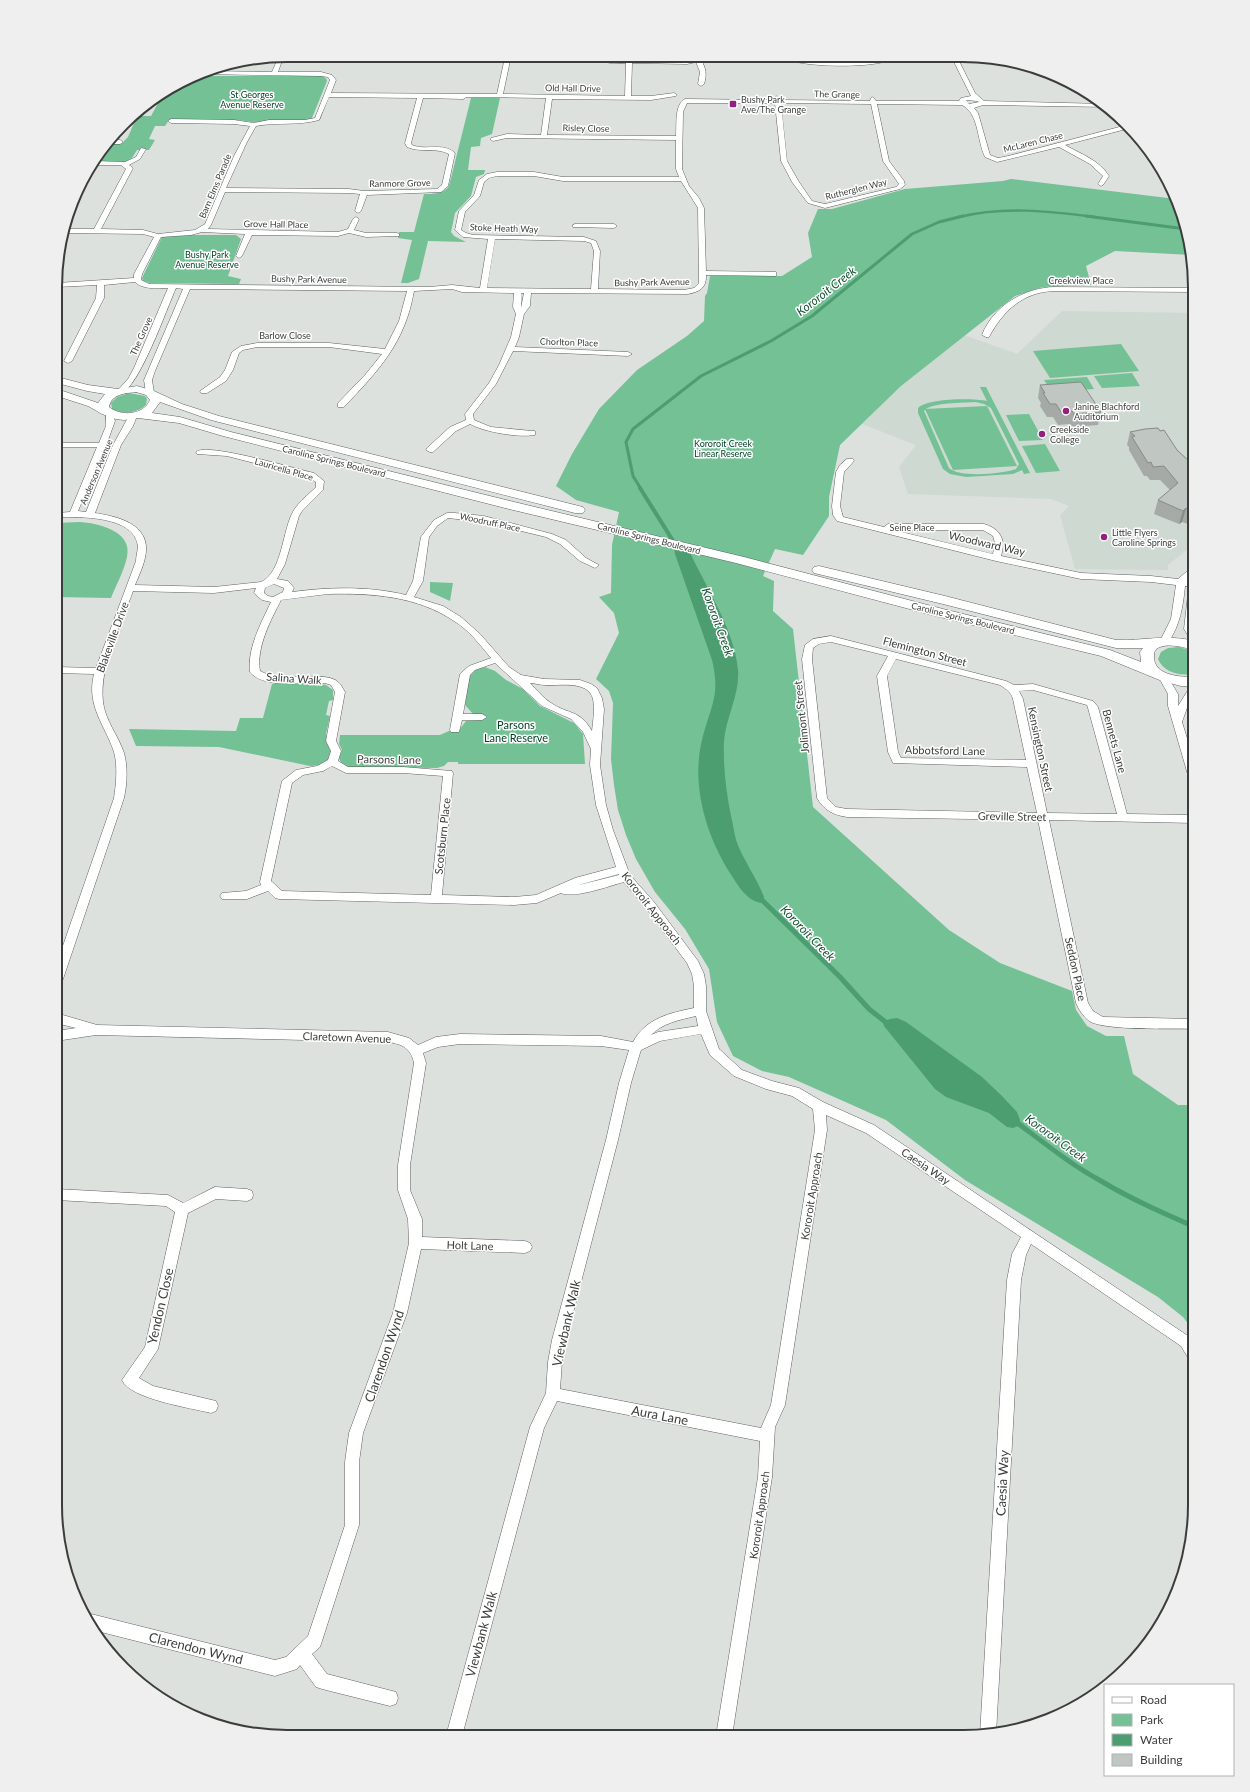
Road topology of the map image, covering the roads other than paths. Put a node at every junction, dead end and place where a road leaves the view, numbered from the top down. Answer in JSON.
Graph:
{"nodes":[{"id":1,"x":279,"y":62,"type":"edge"},
{"id":2,"x":507,"y":62,"type":"edge"},
{"id":3,"x":629,"y":62,"type":"edge"},
{"id":4,"x":701,"y":62,"type":"edge"},
{"id":5,"x":802,"y":62,"type":"edge"},
{"id":6,"x":877,"y":62,"type":"edge"},
{"id":7,"x":958,"y":62,"type":"edge"},
{"id":8,"x":218,"y":73,"type":"edge"},
{"id":9,"x":274,"y":74,"type":"junction"},
{"id":10,"x":700,"y":84,"type":"dead end"},
{"id":11,"x":969,"y":91,"type":"junction"},
{"id":12,"x":327,"y":94,"type":"junction"},
{"id":13,"x":421,"y":96,"type":"junction"},
{"id":14,"x":498,"y":96,"type":"junction"},
{"id":15,"x":550,"y":97,"type":"junction"},
{"id":16,"x":628,"y":98,"type":"junction"},
{"id":17,"x":686,"y":99,"type":"junction"},
{"id":18,"x":778,"y":100,"type":"junction"},
{"id":19,"x":873,"y":101,"type":"junction"},
{"id":20,"x":965,"y":102,"type":"junction"},
{"id":21,"x":979,"y":102,"type":"junction"},
{"id":22,"x":676,"y":103,"type":"junction"},
{"id":23,"x":1094,"y":105,"type":"edge"},
{"id":24,"x":974,"y":113,"type":"junction"},
{"id":25,"x":171,"y":122,"type":"dead end"},
{"id":26,"x":254,"y":125,"type":"junction"},
{"id":27,"x":1122,"y":128,"type":"edge"},
{"id":28,"x":544,"y":136,"type":"junction"},
{"id":29,"x":493,"y":138,"type":"dead end"},
{"id":30,"x":679,"y":138,"type":"junction"},
{"id":31,"x":116,"y":142,"type":"edge"},
{"id":32,"x":120,"y":142,"type":"dead end"},
{"id":33,"x":1060,"y":145,"type":"junction"},
{"id":34,"x":143,"y":149,"type":"dead end"},
{"id":35,"x":99,"y":163,"type":"edge"},
{"id":36,"x":126,"y":164,"type":"junction"},
{"id":37,"x":682,"y":179,"type":"junction"},
{"id":38,"x":1101,"y":184,"type":"dead end"},
{"id":39,"x":223,"y":190,"type":"junction"},
{"id":40,"x":364,"y":193,"type":"junction"},
{"id":41,"x":358,"y":212,"type":"dead end"},
{"id":42,"x":576,"y":217,"type":"dead end"},
{"id":43,"x":356,"y":219,"type":"dead end"},
{"id":44,"x":575,"y":226,"type":"junction"},
{"id":45,"x":614,"y":226,"type":"dead end"},
{"id":46,"x":202,"y":230,"type":"junction"},
{"id":47,"x":69,"y":231,"type":"edge"},
{"id":48,"x":96,"y":231,"type":"junction"},
{"id":49,"x":349,"y":231,"type":"junction"},
{"id":50,"x":249,"y":233,"type":"junction"},
{"id":51,"x":396,"y":235,"type":"dead end"},
{"id":52,"x":158,"y":236,"type":"junction"},
{"id":53,"x":492,"y":237,"type":"junction"},
{"id":54,"x":574,"y":238,"type":"junction"},
{"id":55,"x":239,"y":256,"type":"dead end"},
{"id":56,"x":702,"y":273,"type":"junction"},
{"id":57,"x":773,"y":274,"type":"dead end"},
{"id":58,"x":137,"y":280,"type":"junction"},
{"id":59,"x":101,"y":283,"type":"junction"},
{"id":60,"x":62,"y":285,"type":"edge"},
{"id":61,"x":174,"y":286,"type":"junction"},
{"id":62,"x":188,"y":286,"type":"junction"},
{"id":63,"x":411,"y":289,"type":"junction"},
{"id":64,"x":483,"y":290,"type":"junction"},
{"id":65,"x":518,"y":290,"type":"junction"},
{"id":66,"x":528,"y":290,"type":"junction"},
{"id":67,"x":1188,"y":290,"type":"edge"},
{"id":68,"x":594,"y":291,"type":"junction"},
{"id":69,"x":520,"y":314,"type":"junction"},
{"id":70,"x":986,"y":335,"type":"dead end"},
{"id":71,"x":510,"y":349,"type":"junction"},
{"id":72,"x":388,"y":352,"type":"junction"},
{"id":73,"x":628,"y":354,"type":"dead end"},
{"id":74,"x":68,"y":362,"type":"dead end"},
{"id":75,"x":62,"y":381,"type":"edge"},
{"id":76,"x":204,"y":391,"type":"dead end"},
{"id":77,"x":119,"y":392,"type":"junction"},
{"id":78,"x":62,"y":394,"type":"edge"},
{"id":79,"x":152,"y":394,"type":"junction"},
{"id":80,"x":341,"y":405,"type":"dead end"},
{"id":81,"x":108,"y":413,"type":"junction"},
{"id":82,"x":135,"y":415,"type":"junction"},
{"id":83,"x":470,"y":421,"type":"junction"},
{"id":84,"x":532,"y":433,"type":"dead end"},
{"id":85,"x":62,"y":445,"type":"edge"},
{"id":86,"x":102,"y":445,"type":"junction"},
{"id":87,"x":117,"y":446,"type":"junction"},
{"id":88,"x":430,"y":450,"type":"dead end"},
{"id":89,"x":200,"y":452,"type":"dead end"},
{"id":90,"x":850,"y":461,"type":"dead end"},
{"id":91,"x":81,"y":514,"type":"junction"},
{"id":92,"x":62,"y":515,"type":"edge"},
{"id":93,"x":624,"y":527,"type":"junction"},
{"id":94,"x":872,"y":527,"type":"junction"},
{"id":95,"x":736,"y":555,"type":"junction"},
{"id":96,"x":996,"y":558,"type":"junction"},
{"id":97,"x":281,"y":564,"type":"junction"},
{"id":98,"x":595,"y":565,"type":"dead end"},
{"id":99,"x":1188,"y":576,"type":"edge"},
{"id":100,"x":1181,"y":582,"type":"junction"},
{"id":101,"x":1188,"y":583,"type":"edge"},
{"id":102,"x":266,"y":584,"type":"junction"},
{"id":103,"x":285,"y":584,"type":"junction"},
{"id":104,"x":130,"y":588,"type":"junction"},
{"id":105,"x":214,"y":590,"type":"junction"},
{"id":106,"x":318,"y":591,"type":"junction"},
{"id":107,"x":262,"y":597,"type":"junction"},
{"id":108,"x":281,"y":597,"type":"junction"},
{"id":109,"x":408,"y":598,"type":"junction"},
{"id":110,"x":265,"y":622,"type":"junction"},
{"id":111,"x":831,"y":639,"type":"joint"},
{"id":112,"x":1162,"y":642,"type":"junction"},
{"id":113,"x":1188,"y":644,"type":"edge"},
{"id":114,"x":893,"y":655,"type":"junction"},
{"id":115,"x":496,"y":658,"type":"junction"},
{"id":116,"x":62,"y":670,"type":"edge"},
{"id":117,"x":99,"y":671,"type":"junction"},
{"id":118,"x":1160,"y":674,"type":"junction"},
{"id":119,"x":519,"y":678,"type":"junction"},
{"id":120,"x":540,"y":681,"type":"junction"},
{"id":121,"x":1188,"y":681,"type":"edge"},
{"id":122,"x":1012,"y":688,"type":"junction"},
{"id":123,"x":536,"y":694,"type":"junction"},
{"id":124,"x":1188,"y":697,"type":"edge"},
{"id":125,"x":599,"y":715,"type":"junction"},
{"id":126,"x":457,"y":717,"type":"junction"},
{"id":127,"x":482,"y":717,"type":"dead end"},
{"id":128,"x":580,"y":722,"type":"junction"},
{"id":129,"x":1177,"y":722,"type":"junction"},
{"id":130,"x":455,"y":730,"type":"dead end"},
{"id":131,"x":595,"y":747,"type":"junction"},
{"id":132,"x":1188,"y":759,"type":"edge"},
{"id":133,"x":332,"y":762,"type":"junction"},
{"id":134,"x":1032,"y":764,"type":"junction"},
{"id":135,"x":448,"y":773,"type":"joint"},
{"id":136,"x":830,"y":809,"type":"joint"},
{"id":137,"x":1043,"y":817,"type":"junction"},
{"id":138,"x":1123,"y":818,"type":"junction"},
{"id":139,"x":1188,"y":820,"type":"edge"},
{"id":140,"x":624,"y":873,"type":"junction"},
{"id":141,"x":269,"y":886,"type":"junction"},
{"id":142,"x":226,"y":896,"type":"dead end"},
{"id":143,"x":436,"y":899,"type":"junction"},
{"id":144,"x":62,"y":965,"type":"edge"},
{"id":145,"x":700,"y":1011,"type":"junction"},
{"id":146,"x":62,"y":1020,"type":"edge"},
{"id":147,"x":1188,"y":1024,"type":"edge"},
{"id":148,"x":705,"y":1029,"type":"junction"},
{"id":149,"x":96,"y":1030,"type":"junction"},
{"id":150,"x":62,"y":1033,"type":"edge"},
{"id":151,"x":637,"y":1047,"type":"junction"},
{"id":152,"x":416,"y":1051,"type":"junction"},
{"id":153,"x":819,"y":1106,"type":"junction"},
{"id":154,"x":62,"y":1194,"type":"edge"},
{"id":155,"x":247,"y":1195,"type":"dead end"},
{"id":156,"x":182,"y":1210,"type":"junction"},
{"id":157,"x":1029,"y":1234,"type":"junction"},
{"id":158,"x":416,"y":1243,"type":"junction"},
{"id":159,"x":525,"y":1247,"type":"dead end"},
{"id":160,"x":1188,"y":1345,"type":"edge"},
{"id":161,"x":553,"y":1394,"type":"junction"},
{"id":162,"x":211,"y":1406,"type":"dead end"},
{"id":163,"x":768,"y":1436,"type":"junction"},
{"id":164,"x":96,"y":1623,"type":"edge"},
{"id":165,"x":302,"y":1654,"type":"junction"},
{"id":166,"x":390,"y":1698,"type":"dead end"},
{"id":167,"x":988,"y":1729,"type":"edge"},
{"id":168,"x":456,"y":1730,"type":"edge"},
{"id":169,"x":725,"y":1730,"type":"edge"}],
"edges":[{"from":1,"to":9,"type":"street"},
{"from":2,"to":14,"type":"street"},
{"from":3,"to":16,"type":"street"},
{"from":4,"to":10,"type":"street"},
{"from":5,"to":6,"type":"street"},
{"from":7,"to":11,"type":"street"},
{"from":8,"to":9,"type":"street"},
{"from":9,"to":12,"type":"street"},
{"from":11,"to":20,"type":"street"},
{"from":11,"to":21,"type":"street"},
{"from":12,"to":13,"type":"street","name":"Old Hall Drive"},
{"from":12,"to":26,"type":"street"},
{"from":13,"to":14,"type":"street","name":"Old Hall Drive"},
{"from":13,"to":40,"type":"street","name":"Ranmore Grove"},
{"from":14,"to":15,"type":"street","name":"Old Hall Drive"},
{"from":15,"to":16,"type":"street","name":"Old Hall Drive"},
{"from":15,"to":28,"type":"street"},
{"from":16,"to":22,"type":"street","name":"Old Hall Drive"},
{"from":17,"to":18,"type":"street","name":"The Grange"},
{"from":17,"to":22,"type":"street","name":"Bushy Park Avenue"},
{"from":17,"to":22,"type":"street","name":"Old Hall Drive"},
{"from":18,"to":19,"type":"street","name":"The Grange"},
{"from":18,"to":19,"type":"street","name":"Rutherglen Way"},
{"from":19,"to":20,"type":"street","name":"The Grange"},
{"from":20,"to":21,"type":"street","name":"The Grange"},
{"from":20,"to":24,"type":"street","name":"McLaren Chase"},
{"from":21,"to":23,"type":"street"},
{"from":21,"to":24,"type":"street"},
{"from":22,"to":30,"type":"street","name":"Bushy Park Avenue"},
{"from":24,"to":33,"type":"street","name":"McLaren Chase"},
{"from":25,"to":26,"type":"street"},
{"from":26,"to":39,"type":"street","name":"Barn Elms Parade"},
{"from":27,"to":33,"type":"street","name":"McLaren Chase"},
{"from":28,"to":29,"type":"street","name":"Risley Close"},
{"from":28,"to":30,"type":"street","name":"Risley Close"},
{"from":30,"to":37,"type":"street","name":"Bushy Park Avenue"},
{"from":31,"to":32,"type":"street"},
{"from":33,"to":38,"type":"street"},
{"from":34,"to":36,"type":"street"},
{"from":35,"to":36,"type":"street"},
{"from":36,"to":48,"type":"street"},
{"from":37,"to":53,"type":"street","name":"Stoke Heath Way"},
{"from":37,"to":56,"type":"street","name":"Bushy Park Avenue"},
{"from":39,"to":40,"type":"street","name":"Ranmore Grove"},
{"from":39,"to":46,"type":"street","name":"Barn Elms Parade"},
{"from":40,"to":41,"type":"street"},
{"from":42,"to":44,"type":"street"},
{"from":43,"to":49,"type":"street"},
{"from":44,"to":45,"type":"street"},
{"from":44,"to":54,"type":"street"},
{"from":46,"to":50,"type":"street","name":"Grove Hall Place"},
{"from":46,"to":52,"type":"street","name":"Barn Elms Parade"},
{"from":47,"to":48,"type":"street","name":"Barn Elms Parade"},
{"from":48,"to":52,"type":"street","name":"Barn Elms Parade"},
{"from":49,"to":50,"type":"street","name":"Grove Hall Place"},
{"from":49,"to":51,"type":"street","name":"Grove Hall Place"},
{"from":50,"to":55,"type":"street"},
{"from":52,"to":58,"type":"street"},
{"from":53,"to":54,"type":"street","name":"Stoke Heath Way"},
{"from":53,"to":64,"type":"street"},
{"from":54,"to":68,"type":"street","name":"Stoke Heath Way"},
{"from":56,"to":57,"type":"street"},
{"from":56,"to":68,"type":"street","name":"Bushy Park Avenue"},
{"from":58,"to":59,"type":"street"},
{"from":58,"to":61,"type":"street"},
{"from":59,"to":60,"type":"street"},
{"from":59,"to":74,"type":"street"},
{"from":61,"to":62,"type":"street"},
{"from":61,"to":77,"type":"street","name":"The Grove"},
{"from":62,"to":63,"type":"street","name":"Bushy Park Avenue"},
{"from":62,"to":79,"type":"street"},
{"from":63,"to":64,"type":"street","name":"Bushy Park Avenue"},
{"from":63,"to":72,"type":"street"},
{"from":64,"to":65,"type":"street","name":"Bushy Park Avenue"},
{"from":65,"to":66,"type":"street","name":"Bushy Park Avenue"},
{"from":65,"to":69,"type":"street"},
{"from":66,"to":68,"type":"street","name":"Bushy Park Avenue"},
{"from":66,"to":69,"type":"street"},
{"from":67,"to":70,"type":"street","name":"Creekview Place"},
{"from":69,"to":71,"type":"street"},
{"from":71,"to":73,"type":"street","name":"Chorlton Place"},
{"from":71,"to":83,"type":"street"},
{"from":72,"to":76,"type":"street","name":"Barlow Close"},
{"from":72,"to":80,"type":"street"},
{"from":75,"to":77,"type":"main road"},
{"from":77,"to":79,"type":"main road","name":"Caroline Springs Boulevard"},
{"from":77,"to":81,"type":"main road"},
{"from":78,"to":81,"type":"main road"},
{"from":79,"to":82,"type":"main road"},
{"from":79,"to":93,"type":"main road","name":"Caroline Springs Boulevard"},
{"from":81,"to":82,"type":"main road","name":"Caroline Springs Boulevard"},
{"from":81,"to":86,"type":"street","name":"Anderson Avenue"},
{"from":82,"to":87,"type":"street","name":"Anderson Avenue"},
{"from":82,"to":93,"type":"main road","name":"Caroline Springs Boulevard"},
{"from":83,"to":84,"type":"street"},
{"from":83,"to":88,"type":"street"},
{"from":85,"to":86,"type":"street"},
{"from":86,"to":87,"type":"street"},
{"from":86,"to":91,"type":"street","name":"Anderson Avenue"},
{"from":87,"to":91,"type":"street","name":"Anderson Avenue"},
{"from":89,"to":97,"type":"street","name":"Lauricella Place"},
{"from":90,"to":94,"type":"street","name":"Woodward Way"},
{"from":91,"to":92,"type":"street","name":"Blakeville Drive"},
{"from":91,"to":104,"type":"street","name":"Blakeville Drive"},
{"from":93,"to":95,"type":"main road","name":"Caroline Springs Boulevard"},
{"from":94,"to":96,"type":"street","name":"Woodward Way"},
{"from":94,"to":96,"type":"street","name":"Seine Place"},
{"from":95,"to":112,"type":"main road","name":"Caroline Springs Boulevard"},
{"from":95,"to":118,"type":"main road","name":"Caroline Springs Boulevard"},
{"from":96,"to":100,"type":"street","name":"Woodward Way"},
{"from":97,"to":102,"type":"street","name":"Lauricella Place"},
{"from":97,"to":103,"type":"street","name":"Lauricella Place"},
{"from":98,"to":109,"type":"street","name":"Woodruff Place"},
{"from":99,"to":100,"type":"street"},
{"from":100,"to":101,"type":"street","name":"Woodward Way"},
{"from":100,"to":112,"type":"street"},
{"from":102,"to":103,"type":"street","name":"Kororoit Approach"},
{"from":102,"to":105,"type":"street"},
{"from":102,"to":107,"type":"street","name":"Lauricella Place"},
{"from":103,"to":106,"type":"street","name":"Kororoit Approach"},
{"from":103,"to":108,"type":"street","name":"Lauricella Place"},
{"from":104,"to":105,"type":"street"},
{"from":104,"to":117,"type":"street","name":"Blakeville Drive"},
{"from":105,"to":107,"type":"street"},
{"from":106,"to":108,"type":"street","name":"Kororoit Approach"},
{"from":106,"to":109,"type":"street","name":"Kororoit Approach"},
{"from":107,"to":108,"type":"street","name":"Kororoit Approach"},
{"from":107,"to":110,"type":"street","name":"Salina Walk"},
{"from":108,"to":110,"type":"street","name":"Salina Walk"},
{"from":109,"to":115,"type":"street","name":"Kororoit Approach"},
{"from":110,"to":133,"type":"street","name":"Salina Walk"},
{"from":111,"to":114,"type":"street","name":"Flemington Street"},
{"from":111,"to":136,"type":"street","name":"Jolimont Street"},
{"from":112,"to":113,"type":"main road","name":"Caroline Springs Boulevard"},
{"from":112,"to":118,"type":"main road"},
{"from":114,"to":122,"type":"street","name":"Flemington Street"},
{"from":114,"to":134,"type":"street","name":"Abbotsford Lane"},
{"from":115,"to":119,"type":"street","name":"Kororoit Approach"},
{"from":115,"to":126,"type":"street"},
{"from":116,"to":117,"type":"street"},
{"from":117,"to":144,"type":"street","name":"Blakeville Drive"},
{"from":118,"to":121,"type":"main road","name":"Caroline Springs Boulevard"},
{"from":118,"to":129,"type":"street"},
{"from":119,"to":120,"type":"street","name":"Kororoit Approach"},
{"from":119,"to":123,"type":"street","name":"Kororoit Approach"},
{"from":120,"to":123,"type":"street"},
{"from":120,"to":125,"type":"street","name":"Kororoit Approach"},
{"from":122,"to":134,"type":"street","name":"Kensington Street"},
{"from":122,"to":138,"type":"street","name":"Bennets Lane"},
{"from":123,"to":128,"type":"street","name":"Kororoit Approach"},
{"from":124,"to":129,"type":"street"},
{"from":125,"to":128,"type":"street"},
{"from":125,"to":131,"type":"street","name":"Kororoit Approach"},
{"from":126,"to":127,"type":"street"},
{"from":126,"to":130,"type":"street"},
{"from":128,"to":131,"type":"street","name":"Kororoit Approach"},
{"from":129,"to":132,"type":"street"},
{"from":131,"to":140,"type":"street","name":"Kororoit Approach"},
{"from":133,"to":135,"type":"street","name":"Parsons Lane"},
{"from":133,"to":141,"type":"street"},
{"from":134,"to":137,"type":"street","name":"Kensington Street"},
{"from":135,"to":143,"type":"street","name":"Scotsburn Place"},
{"from":136,"to":137,"type":"street","name":"Greville Street"},
{"from":137,"to":138,"type":"street","name":"Greville Street"},
{"from":137,"to":147,"type":"street","name":"Seddon Place"},
{"from":138,"to":139,"type":"street","name":"Greville Street"},
{"from":140,"to":143,"type":"street"},
{"from":140,"to":145,"type":"street","name":"Kororoit Approach"},
{"from":141,"to":142,"type":"street"},
{"from":141,"to":143,"type":"street"},
{"from":145,"to":148,"type":"street","name":"Kororoit Approach"},
{"from":145,"to":151,"type":"street","name":"Viewbank Walk"},
{"from":146,"to":149,"type":"street","name":"Claretown Avenue"},
{"from":148,"to":151,"type":"street"},
{"from":148,"to":153,"type":"street","name":"Kororoit Approach"},
{"from":149,"to":150,"type":"street","name":"Claretown Avenue"},
{"from":149,"to":152,"type":"street","name":"Claretown Avenue"},
{"from":151,"to":152,"type":"street"},
{"from":151,"to":161,"type":"street","name":"Viewbank Walk"},
{"from":152,"to":158,"type":"street","name":"Clarendon Wynd"},
{"from":153,"to":157,"type":"street","name":"Caesia Way"},
{"from":153,"to":163,"type":"street","name":"Kororoit Approach"},
{"from":154,"to":156,"type":"street"},
{"from":155,"to":156,"type":"street"},
{"from":156,"to":162,"type":"street","name":"Yendon Close"},
{"from":157,"to":160,"type":"street","name":"Caesia Way"},
{"from":157,"to":167,"type":"street","name":"Caesia Way"},
{"from":158,"to":159,"type":"street","name":"Holt Lane"},
{"from":158,"to":165,"type":"street","name":"Clarendon Wynd"},
{"from":161,"to":163,"type":"street","name":"Aura Lane"},
{"from":161,"to":168,"type":"street","name":"Viewbank Walk"},
{"from":163,"to":169,"type":"street","name":"Kororoit Approach"},
{"from":164,"to":165,"type":"street","name":"Clarendon Wynd"},
{"from":165,"to":166,"type":"street"}]}
